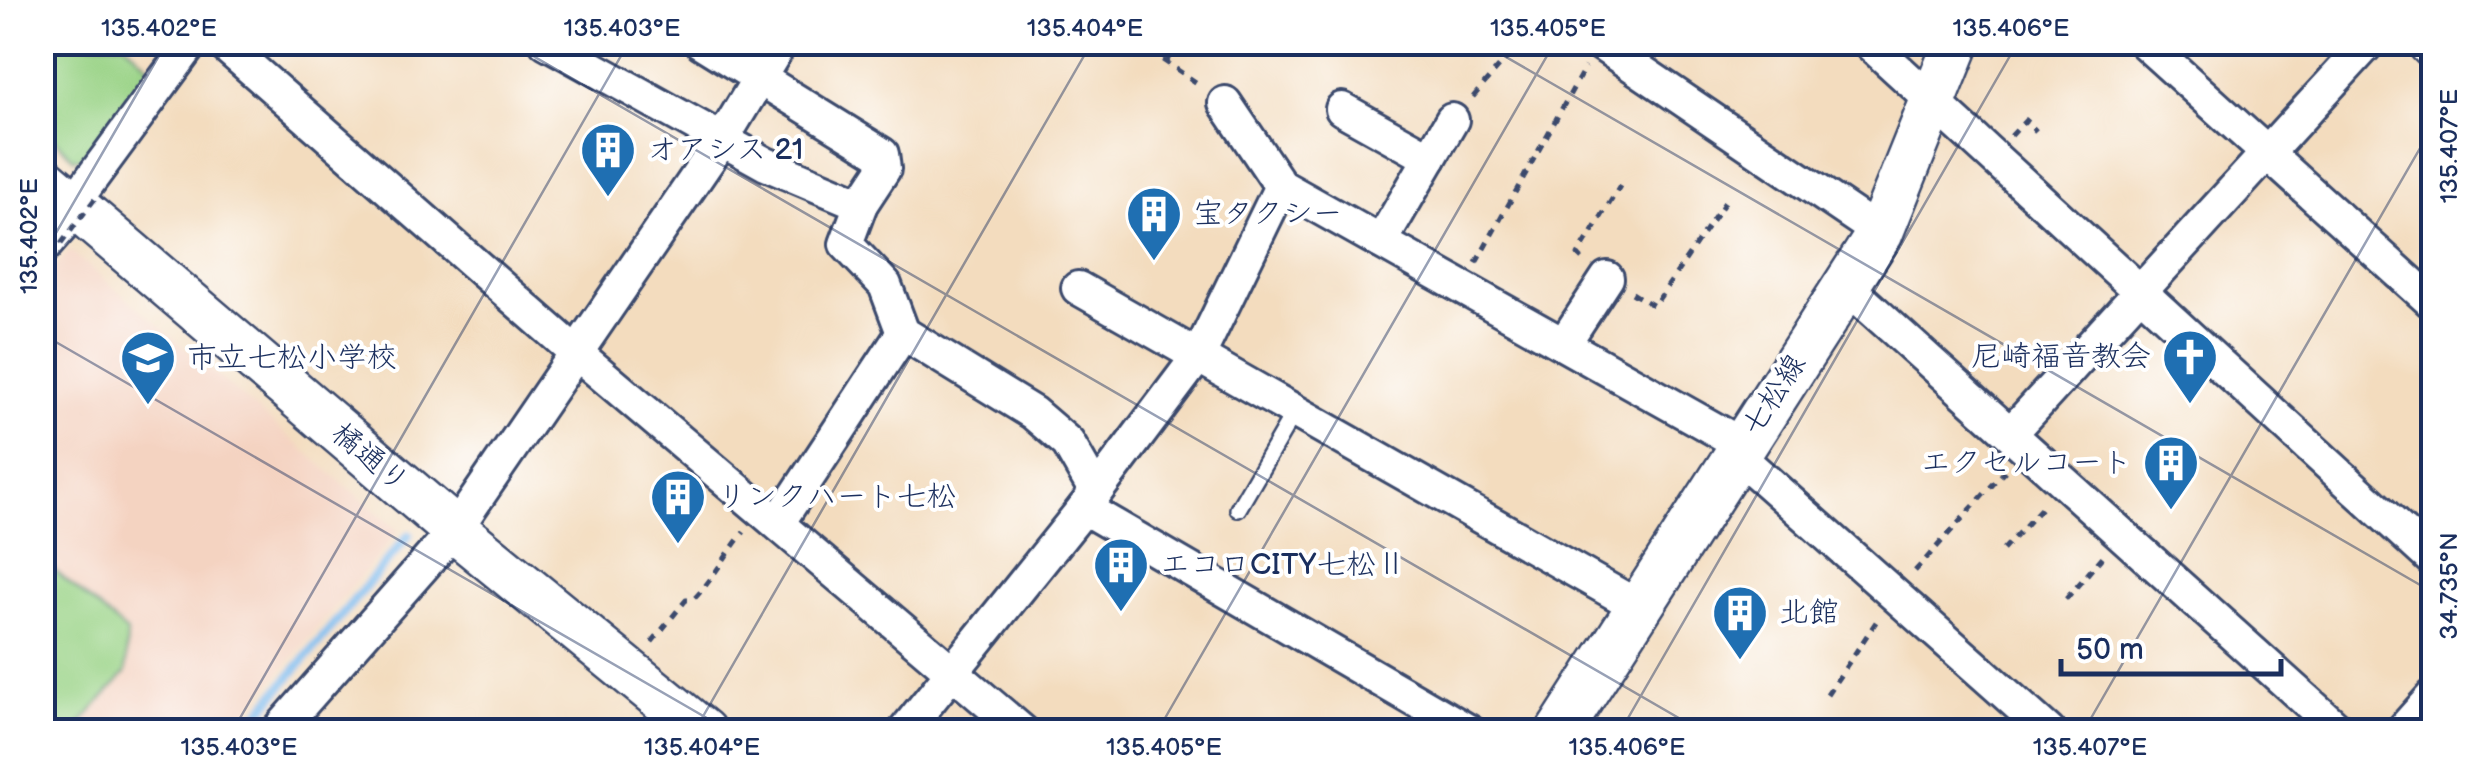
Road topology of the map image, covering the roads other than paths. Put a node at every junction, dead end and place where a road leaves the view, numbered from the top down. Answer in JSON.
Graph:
{"nodes":[{"id":1,"x":192,"y":42,"type":"edge"},
{"id":2,"x":220,"y":42,"type":"edge"},
{"id":3,"x":546,"y":42,"type":"edge"},
{"id":4,"x":701,"y":42,"type":"edge"},
{"id":5,"x":781,"y":42,"type":"edge"},
{"id":6,"x":1868,"y":42,"type":"edge"},
{"id":7,"x":2144,"y":42,"type":"edge"},
{"id":8,"x":2369,"y":42,"type":"edge"},
{"id":9,"x":1598,"y":43,"type":"edge"},
{"id":10,"x":1961,"y":50,"type":"edge"},
{"id":11,"x":760,"y":77,"type":"junction"},
{"id":12,"x":1933,"y":102,"type":"junction"},
{"id":13,"x":1225,"y":103,"type":"road end"},
{"id":14,"x":1342,"y":109,"type":"dead end"},
{"id":15,"x":1452,"y":120,"type":"road end"},
{"id":16,"x":722,"y":140,"type":"junction"},
{"id":17,"x":2267,"y":153,"type":"junction"},
{"id":18,"x":1430,"y":158,"type":"junction"},
{"id":19,"x":1282,"y":186,"type":"junction"},
{"id":20,"x":860,"y":204,"type":"junction"},
{"id":21,"x":65,"y":213,"type":"edge"},
{"id":22,"x":1880,"y":232,"type":"junction"},
{"id":23,"x":1381,"y":242,"type":"junction"},
{"id":24,"x":1607,"y":278,"type":"road end"},
{"id":25,"x":1846,"y":286,"type":"junction"},
{"id":26,"x":1078,"y":288,"type":"dead end"},
{"id":27,"x":2141,"y":292,"type":"junction"},
{"id":28,"x":2434,"y":304,"type":"edge"},
{"id":29,"x":904,"y":334,"type":"junction"},
{"id":30,"x":1565,"y":342,"type":"junction"},
{"id":31,"x":574,"y":351,"type":"junction"},
{"id":32,"x":1198,"y":355,"type":"junction"},
{"id":33,"x":1295,"y":410,"type":"junction"},
{"id":34,"x":2019,"y":440,"type":"junction"},
{"id":35,"x":1739,"y":449,"type":"junction"},
{"id":36,"x":1090,"y":500,"type":"junction"},
{"id":37,"x":1238,"y":509,"type":"dead end"},
{"id":38,"x":770,"y":517,"type":"junction"},
{"id":39,"x":454,"y":530,"type":"junction"},
{"id":40,"x":2434,"y":561,"type":"edge"},
{"id":41,"x":1641,"y":608,"type":"junction"},
{"id":42,"x":954,"y":672,"type":"junction"},
{"id":43,"x":2434,"y":695,"type":"edge"},
{"id":44,"x":277,"y":732,"type":"edge"},
{"id":45,"x":703,"y":732,"type":"edge"},
{"id":46,"x":904,"y":732,"type":"edge"},
{"id":47,"x":1023,"y":732,"type":"edge"},
{"id":48,"x":1470,"y":732,"type":"edge"},
{"id":49,"x":1558,"y":732,"type":"edge"},
{"id":50,"x":2049,"y":732,"type":"edge"},
{"id":51,"x":2341,"y":732,"type":"edge"},
{"id":52,"x":2401,"y":732,"type":"edge"}],
"edges":[{"from":1,"to":21,"type":"street"},
{"from":2,"to":31,"type":"street"},
{"from":3,"to":16,"type":"street"},
{"from":4,"to":11,"type":"street"},
{"from":5,"to":11,"type":"street"},
{"from":6,"to":12,"type":"street"},
{"from":7,"to":17,"type":"street"},
{"from":8,"to":17,"type":"street"},
{"from":9,"to":22,"type":"street"},
{"from":10,"to":12,"type":"street","name":"七松線"},
{"from":11,"to":16,"type":"street"},
{"from":11,"to":20,"type":"street"},
{"from":12,"to":22,"type":"street","name":"七松線"},
{"from":12,"to":27,"type":"street"},
{"from":13,"to":19,"type":"street"},
{"from":14,"to":18,"type":"street"},
{"from":15,"to":18,"type":"street"},
{"from":16,"to":20,"type":"street"},
{"from":16,"to":31,"type":"street"},
{"from":17,"to":27,"type":"street"},
{"from":17,"to":28,"type":"street"},
{"from":18,"to":23,"type":"street"},
{"from":19,"to":23,"type":"street"},
{"from":19,"to":32,"type":"street"},
{"from":20,"to":29,"type":"street"},
{"from":21,"to":39,"type":"street","name":"橘通り"},
{"from":22,"to":25,"type":"street","name":"七松線"},
{"from":23,"to":30,"type":"street"},
{"from":24,"to":30,"type":"street"},
{"from":25,"to":34,"type":"street"},
{"from":25,"to":35,"type":"street","name":"七松線"},
{"from":26,"to":32,"type":"street"},
{"from":27,"to":34,"type":"street"},
{"from":27,"to":40,"type":"street"},
{"from":29,"to":36,"type":"street"},
{"from":29,"to":38,"type":"street"},
{"from":30,"to":35,"type":"street"},
{"from":31,"to":38,"type":"street"},
{"from":31,"to":39,"type":"street"},
{"from":32,"to":33,"type":"street"},
{"from":32,"to":36,"type":"street"},
{"from":33,"to":37,"type":"lane"},
{"from":33,"to":41,"type":"street"},
{"from":34,"to":51,"type":"street"},
{"from":35,"to":41,"type":"street","name":"七松線"},
{"from":35,"to":50,"type":"street"},
{"from":36,"to":42,"type":"street"},
{"from":36,"to":48,"type":"street"},
{"from":38,"to":42,"type":"street"},
{"from":39,"to":44,"type":"street"},
{"from":39,"to":45,"type":"street","name":"橘通り"},
{"from":41,"to":49,"type":"street","name":"七松線"},
{"from":42,"to":46,"type":"street"},
{"from":42,"to":47,"type":"street"},
{"from":43,"to":52,"type":"street"}]}
